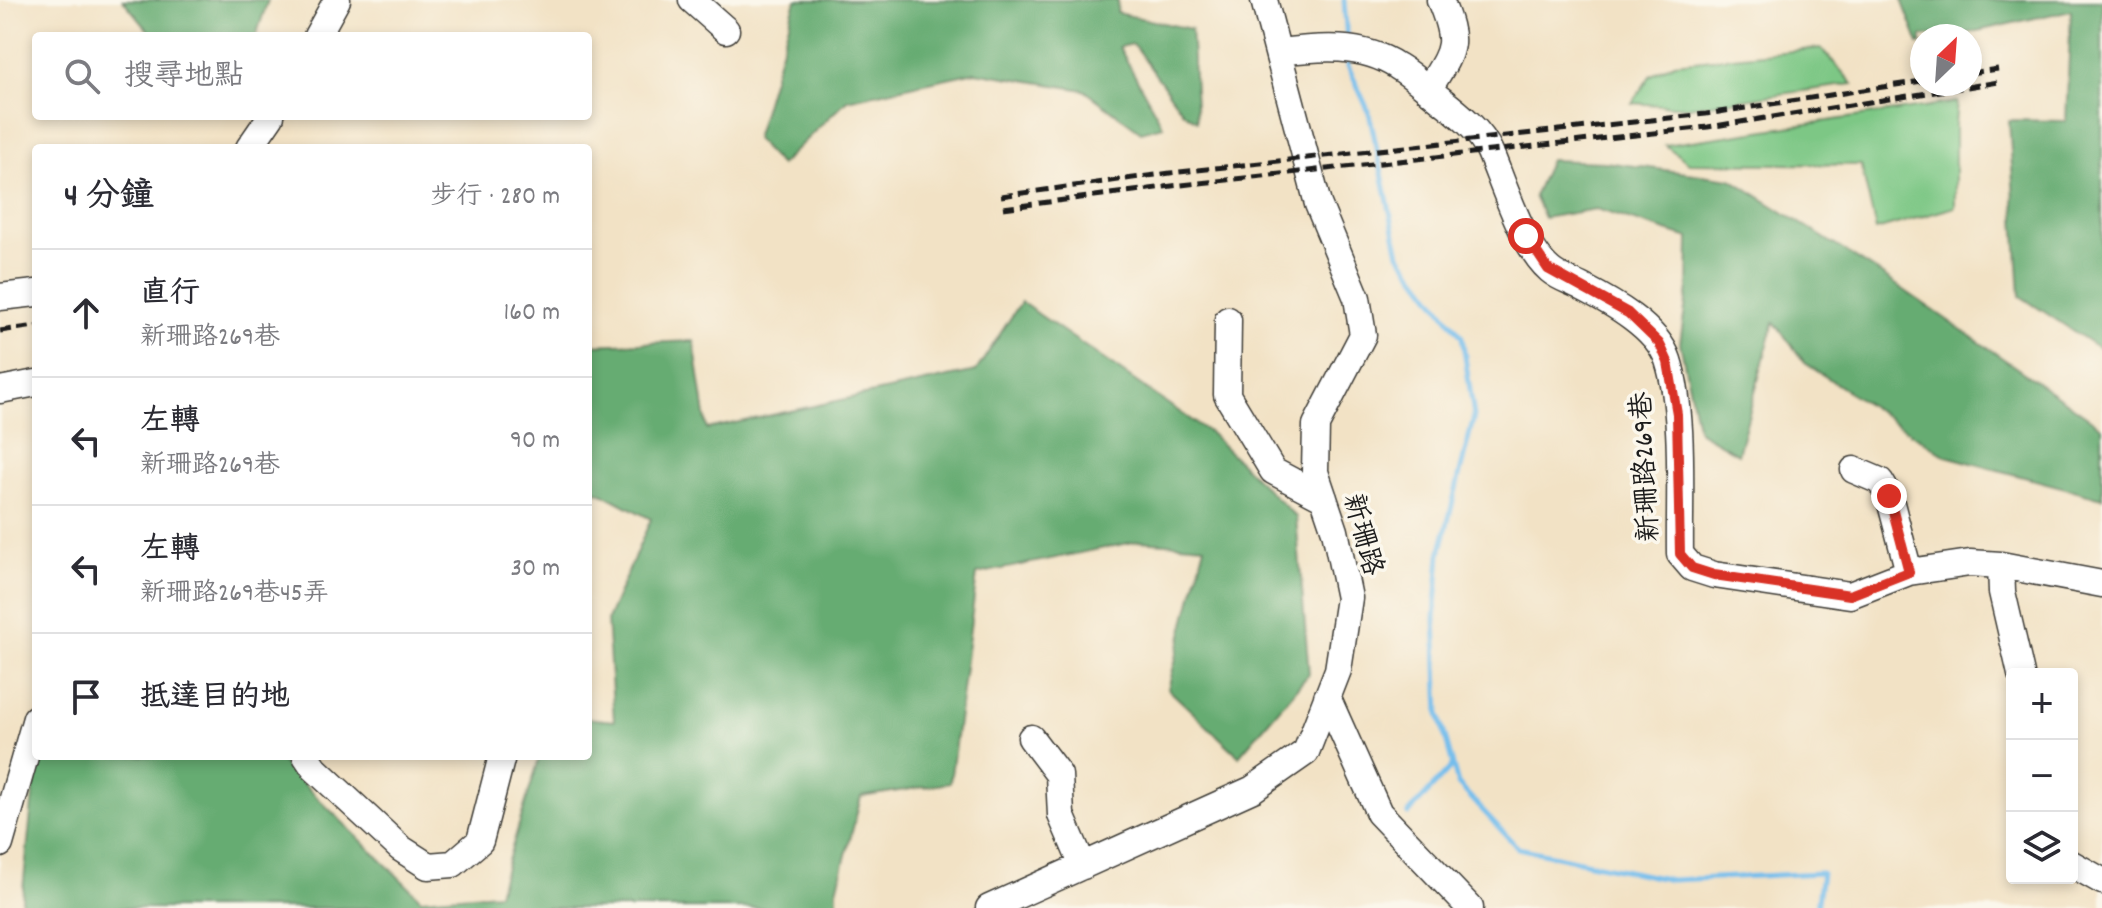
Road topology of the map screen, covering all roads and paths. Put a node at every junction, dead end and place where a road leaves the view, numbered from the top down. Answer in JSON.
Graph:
{"nodes":[{"id":1,"x":337,"y":0,"type":"edge"},
{"id":2,"x":692,"y":0,"type":"edge"},
{"id":3,"x":1264,"y":0,"type":"edge"},
{"id":4,"x":1440,"y":0,"type":"edge"},
{"id":5,"x":726,"y":30,"type":"dead end"},
{"id":6,"x":319,"y":32,"type":"edge"},
{"id":7,"x":1279,"y":52,"type":"junction"},
{"id":8,"x":1428,"y":90,"type":"junction"},
{"id":9,"x":268,"y":120,"type":"edge"},
{"id":10,"x":252,"y":144,"type":"edge"},
{"id":11,"x":32,"y":293,"type":"edge"},
{"id":12,"x":0,"y":297,"type":"edge"},
{"id":13,"x":1228,"y":320,"type":"dead end"},
{"id":14,"x":32,"y":384,"type":"edge"},
{"id":15,"x":0,"y":390,"type":"edge"},
{"id":16,"x":1854,"y":470,"type":"dead end"},
{"id":17,"x":1324,"y":498,"type":"junction"},
{"id":18,"x":2001,"y":565,"type":"junction"},
{"id":19,"x":1909,"y":572,"type":"junction"},
{"id":20,"x":2102,"y":584,"type":"edge"},
{"id":21,"x":2020,"y":668,"type":"edge"},
{"id":22,"x":1327,"y":697,"type":"junction"},
{"id":23,"x":32,"y":732,"type":"edge"},
{"id":24,"x":1031,"y":738,"type":"dead end"},
{"id":25,"x":309,"y":760,"type":"edge"},
{"id":26,"x":501,"y":760,"type":"edge"},
{"id":27,"x":0,"y":844,"type":"edge"},
{"id":28,"x":1083,"y":866,"type":"junction"},
{"id":29,"x":2078,"y":867,"type":"edge"},
{"id":30,"x":2102,"y":881,"type":"edge"},
{"id":31,"x":989,"y":908,"type":"edge"},
{"id":32,"x":1470,"y":908,"type":"edge"}],
"edges":[{"from":1,"to":6,"type":"street"},
{"from":2,"to":5,"type":"street"},
{"from":3,"to":7,"type":"street","name":"新珊路"},
{"from":4,"to":8,"type":"street"},
{"from":7,"to":8,"type":"street","name":"新珊路269巷"},
{"from":7,"to":17,"type":"street","name":"新珊路"},
{"from":8,"to":19,"type":"street","name":"新珊路269巷"},
{"from":9,"to":10,"type":"street"},
{"from":11,"to":12,"type":"street"},
{"from":13,"to":17,"type":"street"},
{"from":14,"to":15,"type":"street"},
{"from":16,"to":19,"type":"street"},
{"from":17,"to":22,"type":"street","name":"新珊路"},
{"from":18,"to":19,"type":"street","name":"新珊路269巷"},
{"from":18,"to":20,"type":"street","name":"新珊路269巷"},
{"from":18,"to":21,"type":"street"},
{"from":22,"to":28,"type":"street","name":"新珊路"},
{"from":22,"to":32,"type":"street"},
{"from":23,"to":27,"type":"street"},
{"from":24,"to":28,"type":"street"},
{"from":25,"to":26,"type":"street"},
{"from":28,"to":31,"type":"street","name":"新珊路"},
{"from":29,"to":30,"type":"street"}]}
